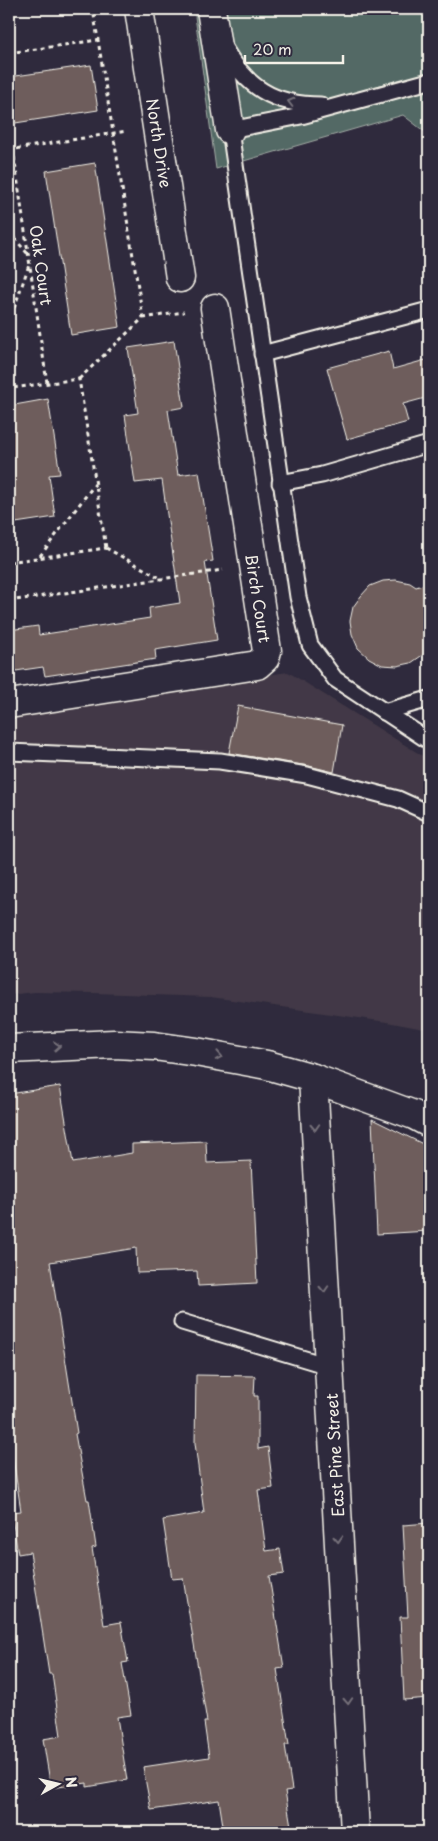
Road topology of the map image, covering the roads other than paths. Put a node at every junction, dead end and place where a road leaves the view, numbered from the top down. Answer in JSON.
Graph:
{"nodes":[{"id":1,"x":139,"y":9,"type":"edge"},
{"id":2,"x":213,"y":20,"type":"edge"},
{"id":3,"x":429,"y":81,"type":"edge"},
{"id":4,"x":340,"y":106,"type":"junction"},
{"id":5,"x":230,"y":130,"type":"junction"},
{"id":6,"x":180,"y":278,"type":"dead end"},
{"id":7,"x":215,"y":308,"type":"road end"},
{"id":8,"x":429,"y":310,"type":"edge"},
{"id":9,"x":262,"y":354,"type":"junction"},
{"id":10,"x":429,"y":444,"type":"edge"},
{"id":11,"x":280,"y":483,"type":"junction"},
{"id":12,"x":429,"y":699,"type":"edge"},
{"id":13,"x":9,"y":704,"type":"edge"},
{"id":14,"x":384,"y":712,"type":"junction"},
{"id":15,"x":429,"y":741,"type":"edge"},
{"id":16,"x":9,"y":752,"type":"edge"},
{"id":17,"x":429,"y":813,"type":"edge"},
{"id":18,"x":9,"y":1049,"type":"edge"},
{"id":19,"x":312,"y":1078,"type":"junction"},
{"id":20,"x":429,"y":1123,"type":"edge"},
{"id":21,"x":182,"y":1322,"type":"dead end"},
{"id":22,"x":328,"y":1366,"type":"junction"},
{"id":23,"x":355,"y":1832,"type":"edge"}],
"edges":[{"from":1,"to":6,"type":"street","name":"North Drive"},
{"from":4,"to":2,"type":"lane","one_way":true},
{"from":2,"to":5,"type":"street"},
{"from":3,"to":4,"type":"lane"},
{"from":4,"to":5,"type":"lane"},
{"from":5,"to":9,"type":"lane"},
{"from":7,"to":13,"type":"street","name":"Birch Court"},
{"from":8,"to":9,"type":"lane"},
{"from":9,"to":11,"type":"lane"},
{"from":10,"to":11,"type":"lane"},
{"from":11,"to":14,"type":"lane"},
{"from":12,"to":14,"type":"lane"},
{"from":14,"to":15,"type":"lane"},
{"from":16,"to":17,"type":"lane"},
{"from":18,"to":19,"type":"street","one_way":true},
{"from":19,"to":20,"type":"street"},
{"from":19,"to":22,"type":"street","name":"East Pine Street","one_way":true},
{"from":21,"to":22,"type":"lane"},
{"from":22,"to":23,"type":"street","name":"East Pine Street","one_way":true}]}
